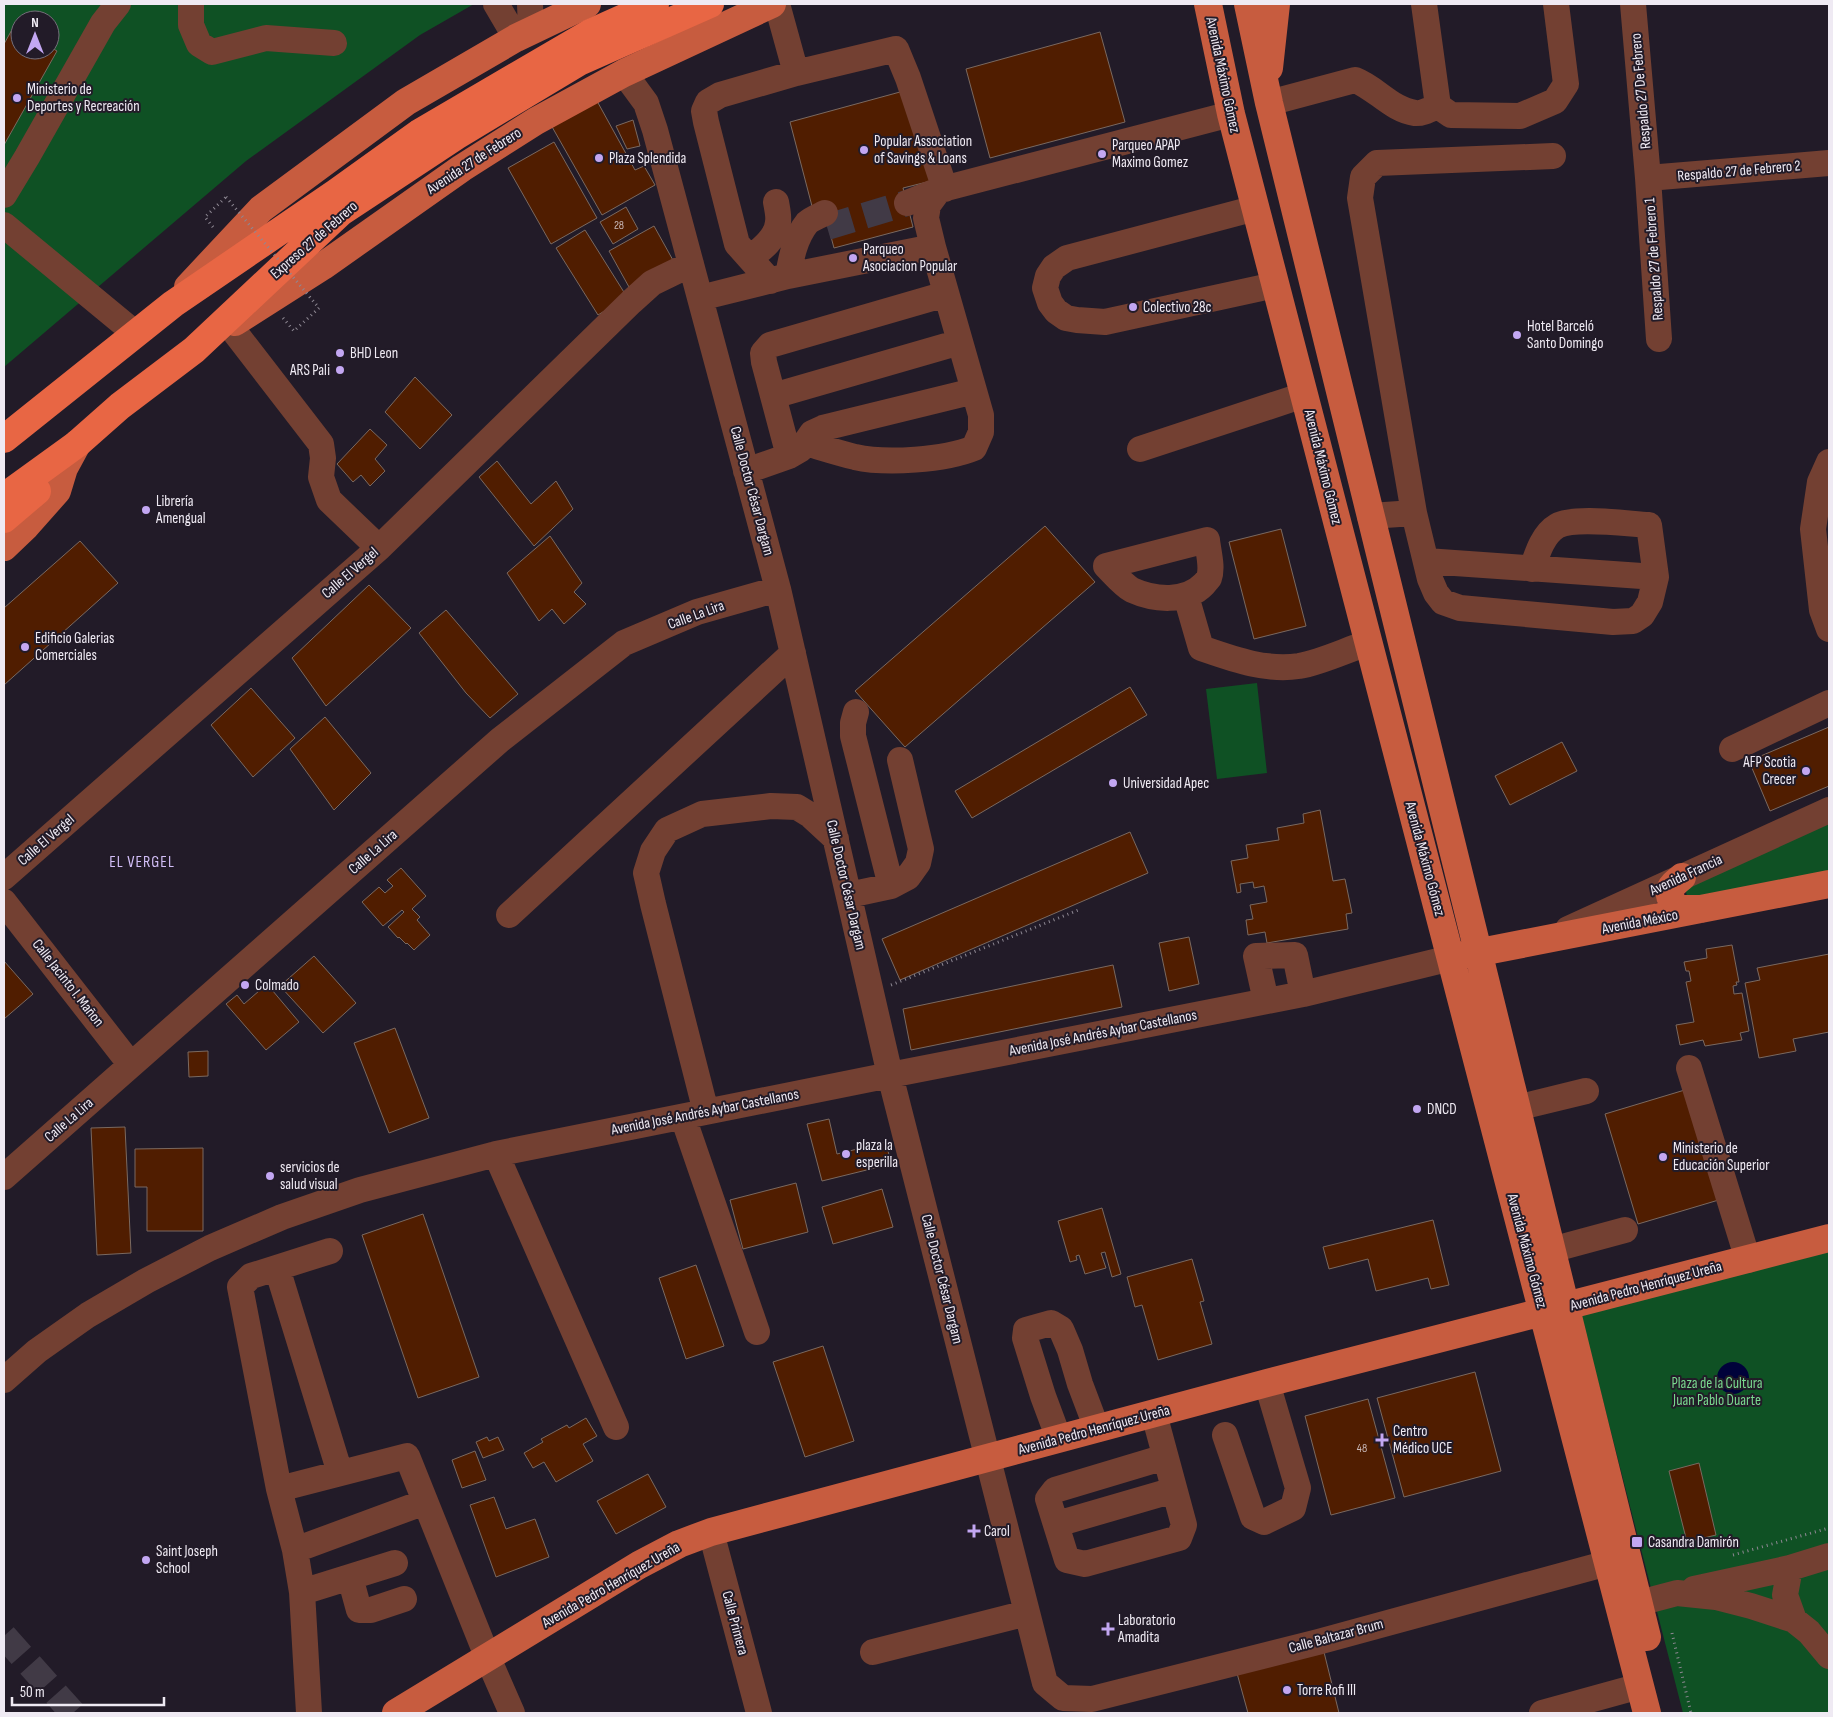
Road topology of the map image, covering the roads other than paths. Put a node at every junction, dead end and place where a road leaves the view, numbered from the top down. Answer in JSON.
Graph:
{"nodes":[{"id":1,"x":118,"y":4,"type":"edge"},
{"id":2,"x":191,"y":4,"type":"edge"},
{"id":3,"x":496,"y":4,"type":"edge"},
{"id":4,"x":530,"y":4,"type":"edge"},
{"id":5,"x":587,"y":4,"type":"edge"},
{"id":6,"x":655,"y":4,"type":"edge"},
{"id":7,"x":710,"y":4,"type":"edge"},
{"id":8,"x":772,"y":4,"type":"edge"},
{"id":9,"x":777,"y":4,"type":"edge"},
{"id":10,"x":1186,"y":4,"type":"edge"},
{"id":11,"x":1208,"y":4,"type":"edge"},
{"id":12,"x":1248,"y":4,"type":"edge"},
{"id":13,"x":1276,"y":4,"type":"edge"},
{"id":14,"x":1424,"y":4,"type":"edge"},
{"id":15,"x":1556,"y":4,"type":"edge"},
{"id":16,"x":1633,"y":4,"type":"edge"},
{"id":17,"x":524,"y":34,"type":"junction"},
{"id":18,"x":1216,"y":42,"type":"junction"},
{"id":19,"x":334,"y":43,"type":"dead end"},
{"id":20,"x":624,"y":73,"type":"junction"},
{"id":21,"x":796,"y":73,"type":"junction"},
{"id":22,"x":1267,"y":96,"type":"junction"},
{"id":23,"x":1438,"y":106,"type":"junction"},
{"id":24,"x":1231,"y":114,"type":"junction"},
{"id":25,"x":1553,"y":156,"type":"dead end"},
{"id":26,"x":1829,"y":163,"type":"edge"},
{"id":27,"x":1648,"y":178,"type":"junction"},
{"id":28,"x":942,"y":189,"type":"junction"},
{"id":29,"x":4,"y":195,"type":"edge"},
{"id":30,"x":776,"y":202,"type":"dead end"},
{"id":31,"x":907,"y":203,"type":"tunnel mouth"},
{"id":32,"x":1256,"y":208,"type":"junction"},
{"id":33,"x":826,"y":220,"type":"tunnel mouth"},
{"id":34,"x":4,"y":225,"type":"edge"},
{"id":35,"x":933,"y":247,"type":"junction"},
{"id":36,"x":750,"y":258,"type":"junction"},
{"id":37,"x":691,"y":264,"type":"junction"},
{"id":38,"x":786,"y":277,"type":"junction"},
{"id":39,"x":1275,"y":285,"type":"junction"},
{"id":40,"x":946,"y":294,"type":"junction"},
{"id":41,"x":700,"y":298,"type":"junction"},
{"id":42,"x":173,"y":304,"type":"junction"},
{"id":43,"x":230,"y":326,"type":"junction"},
{"id":44,"x":136,"y":334,"type":"junction"},
{"id":45,"x":1659,"y":339,"type":"dead end"},
{"id":46,"x":960,"y":342,"type":"junction"},
{"id":47,"x":194,"y":350,"type":"junction"},
{"id":48,"x":974,"y":391,"type":"junction"},
{"id":49,"x":1304,"y":395,"type":"junction"},
{"id":50,"x":773,"y":396,"type":"junction"},
{"id":51,"x":4,"y":439,"type":"edge"},
{"id":52,"x":77,"y":444,"type":"junction"},
{"id":53,"x":1140,"y":449,"type":"dead end"},
{"id":54,"x":798,"y":450,"type":"junction"},
{"id":55,"x":1829,"y":462,"type":"edge"},
{"id":56,"x":64,"y":468,"type":"junction"},
{"id":57,"x":746,"y":470,"type":"junction"},
{"id":58,"x":4,"y":497,"type":"edge"},
{"id":59,"x":1414,"y":513,"type":"junction"},
{"id":60,"x":1370,"y":516,"type":"junction"},
{"id":61,"x":4,"y":520,"type":"edge"},
{"id":62,"x":4,"y":547,"type":"edge"},
{"id":63,"x":379,"y":548,"type":"junction"},
{"id":64,"x":1426,"y":562,"type":"junction"},
{"id":65,"x":1532,"y":569,"type":"junction"},
{"id":66,"x":1656,"y":577,"type":"junction"},
{"id":67,"x":778,"y":589,"type":"junction"},
{"id":68,"x":1186,"y":596,"type":"dead end"},
{"id":69,"x":1829,"y":629,"type":"edge"},
{"id":70,"x":1368,"y":643,"type":"junction"},
{"id":71,"x":793,"y":654,"type":"junction"},
{"id":72,"x":1829,"y":703,"type":"edge"},
{"id":73,"x":856,"y":712,"type":"dead end"},
{"id":74,"x":1732,"y":749,"type":"dead end"},
{"id":75,"x":900,"y":760,"type":"dead end"},
{"id":76,"x":1829,"y":810,"type":"edge"},
{"id":77,"x":836,"y":839,"type":"junction"},
{"id":78,"x":4,"y":877,"type":"edge"},
{"id":79,"x":1682,"y":877,"type":"junction"},
{"id":80,"x":1829,"y":884,"type":"edge"},
{"id":81,"x":891,"y":886,"type":"junction"},
{"id":82,"x":849,"y":895,"type":"junction"},
{"id":83,"x":4,"y":902,"type":"edge"},
{"id":84,"x":1703,"y":909,"type":"junction"},
{"id":85,"x":509,"y":915,"type":"dead end"},
{"id":86,"x":1543,"y":941,"type":"junction"},
{"id":87,"x":1478,"y":953,"type":"junction"},
{"id":88,"x":1451,"y":958,"type":"junction"},
{"id":89,"x":1303,"y":994,"type":"junction"},
{"id":90,"x":1266,"y":1001,"type":"junction"},
{"id":91,"x":131,"y":1064,"type":"junction"},
{"id":92,"x":1689,"y":1068,"type":"dead end"},
{"id":93,"x":890,"y":1075,"type":"junction"},
{"id":94,"x":1586,"y":1091,"type":"dead end"},
{"id":95,"x":1516,"y":1108,"type":"junction"},
{"id":96,"x":695,"y":1115,"type":"junction"},
{"id":97,"x":496,"y":1154,"type":"junction"},
{"id":98,"x":4,"y":1177,"type":"edge"},
{"id":99,"x":1624,"y":1230,"type":"dead end"},
{"id":100,"x":1829,"y":1238,"type":"edge"},
{"id":101,"x":1551,"y":1250,"type":"junction"},
{"id":102,"x":330,"y":1252,"type":"dead end"},
{"id":103,"x":1748,"y":1260,"type":"junction"},
{"id":104,"x":277,"y":1268,"type":"junction"},
{"id":105,"x":1554,"y":1310,"type":"junction"},
{"id":106,"x":757,"y":1332,"type":"dead end"},
{"id":107,"x":4,"y":1380,"type":"edge"},
{"id":108,"x":1267,"y":1383,"type":"junction"},
{"id":109,"x":1080,"y":1384,"type":"junction"},
{"id":110,"x":1043,"y":1396,"type":"junction"},
{"id":111,"x":1154,"y":1414,"type":"junction"},
{"id":112,"x":616,"y":1427,"type":"dead end"},
{"id":113,"x":1097,"y":1429,"type":"junction"},
{"id":114,"x":1224,"y":1435,"type":"dead end"},
{"id":115,"x":1059,"y":1439,"type":"junction"},
{"id":116,"x":1165,"y":1457,"type":"junction"},
{"id":117,"x":988,"y":1459,"type":"junction"},
{"id":118,"x":340,"y":1473,"type":"junction"},
{"id":119,"x":279,"y":1490,"type":"junction"},
{"id":120,"x":1174,"y":1490,"type":"junction"},
{"id":121,"x":425,"y":1502,"type":"junction"},
{"id":122,"x":1057,"y":1524,"type":"junction"},
{"id":123,"x":711,"y":1532,"type":"junction"},
{"id":124,"x":295,"y":1550,"type":"junction"},
{"id":125,"x":1829,"y":1556,"type":"edge"},
{"id":126,"x":395,"y":1563,"type":"dead end"},
{"id":127,"x":1608,"y":1563,"type":"junction"},
{"id":128,"x":1790,"y":1568,"type":"junction"},
{"id":129,"x":350,"y":1577,"type":"junction"},
{"id":130,"x":302,"y":1592,"type":"junction"},
{"id":131,"x":1678,"y":1593,"type":"junction"},
{"id":132,"x":404,"y":1599,"type":"dead end"},
{"id":133,"x":1639,"y":1603,"type":"junction"},
{"id":134,"x":1027,"y":1613,"type":"junction"},
{"id":135,"x":1794,"y":1620,"type":"junction"},
{"id":136,"x":873,"y":1652,"type":"dead end"},
{"id":137,"x":488,"y":1656,"type":"junction"},
{"id":138,"x":1829,"y":1656,"type":"edge"},
{"id":139,"x":1640,"y":1686,"type":"junction"},
{"id":140,"x":1063,"y":1698,"type":"joint"},
{"id":141,"x":1582,"y":1708,"type":"edge"},
{"id":142,"x":309,"y":1713,"type":"edge"},
{"id":143,"x":396,"y":1713,"type":"edge"},
{"id":144,"x":512,"y":1713,"type":"edge"},
{"id":145,"x":759,"y":1713,"type":"edge"},
{"id":146,"x":1542,"y":1713,"type":"edge"},
{"id":147,"x":1648,"y":1713,"type":"edge"},
{"id":148,"x":1666,"y":1713,"type":"edge"}],
"edges":[{"from":1,"to":29,"type":"street"},
{"from":2,"to":19,"type":"street"},
{"from":3,"to":17,"type":"street"},
{"from":4,"to":17,"type":"street"},
{"from":5,"to":17,"type":"main road"},
{"from":6,"to":42,"type":"highway","name":"Expreso 27 de Febrero"},
{"from":7,"to":47,"type":"highway","name":"Expreso 27 de Febrero"},
{"from":8,"to":20,"type":"main road","name":"Avenida 27 de Febrero"},
{"from":9,"to":21,"type":"street"},
{"from":10,"to":18,"type":"main road"},
{"from":11,"to":18,"type":"main road","name":"Avenida Máximo Gómez"},
{"from":12,"to":22,"type":"main road","name":"Avenida Máximo Gómez"},
{"from":13,"to":22,"type":"main road"},
{"from":14,"to":23,"type":"street"},
{"from":15,"to":23,"type":"street"},
{"from":16,"to":27,"type":"street","name":"Respaldo 27 De Febrero"},
{"from":17,"to":42,"type":"main road"},
{"from":18,"to":24,"type":"main road","name":"Avenida Máximo Gómez"},
{"from":20,"to":37,"type":"street","name":"Calle Doctor César Dargam"},
{"from":20,"to":43,"type":"main road","name":"Avenida 27 de Febrero"},
{"from":21,"to":28,"type":"street"},
{"from":21,"to":36,"type":"street"},
{"from":22,"to":23,"type":"street"},
{"from":22,"to":60,"type":"main road","name":"Avenida Máximo Gómez"},
{"from":24,"to":28,"type":"street"},
{"from":24,"to":32,"type":"main road","name":"Avenida Máximo Gómez"},
{"from":25,"to":59,"type":"street"},
{"from":26,"to":27,"type":"street","name":"Respaldo 27 de Febrero 2"},
{"from":27,"to":45,"type":"street","name":"Respaldo 27 de Febrero 1"},
{"from":28,"to":31,"type":"street"},
{"from":28,"to":35,"type":"street"},
{"from":30,"to":36,"type":"street"},
{"from":32,"to":39,"type":"main road","name":"Avenida Máximo Gómez"},
{"from":32,"to":39,"type":"street"},
{"from":33,"to":38,"type":"street"},
{"from":34,"to":44,"type":"street"},
{"from":35,"to":38,"type":"street"},
{"from":35,"to":40,"type":"street"},
{"from":36,"to":38,"type":"street"},
{"from":37,"to":41,"type":"street","name":"Calle Doctor César Dargam"},
{"from":37,"to":63,"type":"street","name":"Calle El Vergel"},
{"from":38,"to":41,"type":"street"},
{"from":39,"to":49,"type":"main road","name":"Avenida Máximo Gómez"},
{"from":40,"to":46,"type":"street"},
{"from":40,"to":50,"type":"street"},
{"from":41,"to":57,"type":"street","name":"Calle Doctor César Dargam"},
{"from":42,"to":44,"type":"highway","name":"Expreso 27 de Febrero"},
{"from":43,"to":47,"type":"main road","name":"Avenida 27 de Febrero"},
{"from":43,"to":63,"type":"street"},
{"from":44,"to":51,"type":"highway","name":"Expreso 27 de Febrero"},
{"from":46,"to":48,"type":"street"},
{"from":46,"to":50,"type":"street"},
{"from":47,"to":52,"type":"highway","name":"Expreso 27 de Febrero"},
{"from":48,"to":54,"type":"street"},
{"from":48,"to":54,"type":"street"},
{"from":49,"to":53,"type":"street"},
{"from":49,"to":70,"type":"main road","name":"Avenida Máximo Gómez"},
{"from":50,"to":54,"type":"street"},
{"from":52,"to":56,"type":"main road"},
{"from":52,"to":58,"type":"highway","name":"Expreso 27 de Febrero"},
{"from":54,"to":57,"type":"street"},
{"from":55,"to":69,"type":"street"},
{"from":56,"to":61,"type":"highway"},
{"from":56,"to":62,"type":"main road"},
{"from":57,"to":67,"type":"street","name":"Calle Doctor César Dargam"},
{"from":59,"to":60,"type":"street"},
{"from":59,"to":64,"type":"street"},
{"from":60,"to":87,"type":"main road","name":"Avenida Máximo Gómez"},
{"from":63,"to":78,"type":"street","name":"Calle El Vergel"},
{"from":64,"to":65,"type":"street"},
{"from":64,"to":66,"type":"street"},
{"from":65,"to":66,"type":"street"},
{"from":65,"to":66,"type":"street"},
{"from":67,"to":71,"type":"street","name":"Calle Doctor César Dargam"},
{"from":67,"to":91,"type":"street","name":"Calle La Lira"},
{"from":68,"to":70,"type":"street"},
{"from":70,"to":88,"type":"main road","name":"Avenida Máximo Gómez"},
{"from":71,"to":77,"type":"street","name":"Calle Doctor César Dargam"},
{"from":71,"to":85,"type":"street"},
{"from":72,"to":74,"type":"street"},
{"from":73,"to":81,"type":"street"},
{"from":75,"to":81,"type":"street"},
{"from":76,"to":79,"type":"street","name":"Avenida Francia"},
{"from":77,"to":82,"type":"street","name":"Calle Doctor César Dargam"},
{"from":77,"to":96,"type":"street"},
{"from":79,"to":84,"type":"main road"},
{"from":79,"to":86,"type":"street","name":"Avenida Francia"},
{"from":80,"to":84,"type":"main road","name":"Avenida México"},
{"from":81,"to":82,"type":"street"},
{"from":82,"to":93,"type":"street","name":"Calle Doctor César Dargam"},
{"from":83,"to":91,"type":"street","name":"Calle Jacinto I. Mañon"},
{"from":84,"to":86,"type":"main road","name":"Avenida México"},
{"from":86,"to":87,"type":"main road","name":"Avenida México"},
{"from":87,"to":88,"type":"main road","name":"Avenida México"},
{"from":87,"to":95,"type":"main road","name":"Avenida Máximo Gómez"},
{"from":88,"to":89,"type":"street","name":"Avenida José Andrés Aybar Castellanos"},
{"from":88,"to":105,"type":"main road","name":"Avenida Máximo Gómez"},
{"from":89,"to":90,"type":"street","name":"Avenida José Andrés Aybar Castellanos"},
{"from":89,"to":90,"type":"street"},
{"from":90,"to":93,"type":"street","name":"Avenida José Andrés Aybar Castellanos"},
{"from":91,"to":98,"type":"street","name":"Calle La Lira"},
{"from":92,"to":103,"type":"street"},
{"from":93,"to":96,"type":"street","name":"Avenida José Andrés Aybar Castellanos"},
{"from":93,"to":117,"type":"street","name":"Calle Doctor César Dargam"},
{"from":94,"to":95,"type":"street"},
{"from":95,"to":101,"type":"main road","name":"Avenida Máximo Gómez"},
{"from":96,"to":97,"type":"street","name":"Avenida José Andrés Aybar Castellanos"},
{"from":96,"to":106,"type":"street"},
{"from":97,"to":107,"type":"street","name":"Avenida José Andrés Aybar Castellanos"},
{"from":97,"to":112,"type":"street"},
{"from":99,"to":101,"type":"street"},
{"from":100,"to":103,"type":"main road","name":"Avenida Pedro Henríquez Ureña"},
{"from":101,"to":105,"type":"main road","name":"Avenida Máximo Gómez"},
{"from":102,"to":104,"type":"street"},
{"from":103,"to":105,"type":"main road","name":"Avenida Pedro Henríquez Ureña"},
{"from":104,"to":118,"type":"street"},
{"from":104,"to":119,"type":"street"},
{"from":105,"to":108,"type":"main road","name":"Avenida Pedro Henríquez Ureña"},
{"from":105,"to":127,"type":"main road","name":"Avenida Máximo Gómez"},
{"from":105,"to":133,"type":"main road","name":"Avenida Máximo Gómez"},
{"from":108,"to":111,"type":"main road","name":"Avenida Pedro Henríquez Ureña"},
{"from":108,"to":114,"type":"street"},
{"from":109,"to":110,"type":"street"},
{"from":109,"to":110,"type":"street"},
{"from":109,"to":113,"type":"street"},
{"from":110,"to":115,"type":"street"},
{"from":111,"to":113,"type":"main road","name":"Avenida Pedro Henríquez Ureña"},
{"from":111,"to":116,"type":"street"},
{"from":113,"to":115,"type":"main road","name":"Avenida Pedro Henríquez Ureña"},
{"from":115,"to":117,"type":"main road","name":"Avenida Pedro Henríquez Ureña"},
{"from":116,"to":120,"type":"street"},
{"from":116,"to":122,"type":"street"},
{"from":117,"to":123,"type":"main road","name":"Avenida Pedro Henríquez Ureña"},
{"from":117,"to":134,"type":"street","name":"Calle Doctor César Dargam"},
{"from":118,"to":119,"type":"street"},
{"from":118,"to":121,"type":"street"},
{"from":119,"to":124,"type":"street"},
{"from":120,"to":122,"type":"street"},
{"from":120,"to":122,"type":"street"},
{"from":121,"to":124,"type":"street"},
{"from":121,"to":137,"type":"street"},
{"from":123,"to":137,"type":"main road","name":"Avenida Pedro Henríquez Ureña"},
{"from":123,"to":145,"type":"street","name":"Calle Primera"},
{"from":124,"to":130,"type":"street"},
{"from":125,"to":128,"type":"street"},
{"from":126,"to":129,"type":"street"},
{"from":127,"to":139,"type":"main road","name":"Avenida Máximo Gómez"},
{"from":127,"to":140,"type":"street","name":"Calle Baltazar Brum"},
{"from":128,"to":131,"type":"street"},
{"from":128,"to":135,"type":"street"},
{"from":129,"to":130,"type":"street"},
{"from":129,"to":132,"type":"street"},
{"from":130,"to":142,"type":"street"},
{"from":131,"to":133,"type":"street"},
{"from":131,"to":135,"type":"street"},
{"from":133,"to":148,"type":"main road","name":"Avenida Máximo Gómez"},
{"from":134,"to":136,"type":"street"},
{"from":134,"to":140,"type":"street","name":"Calle Doctor César Dargam"},
{"from":135,"to":138,"type":"street"},
{"from":137,"to":143,"type":"main road","name":"Avenida Pedro Henríquez Ureña"},
{"from":137,"to":144,"type":"street"},
{"from":139,"to":141,"type":"street"},
{"from":139,"to":147,"type":"main road","name":"Avenida Máximo Gómez"},
{"from":141,"to":146,"type":"street"}]}
